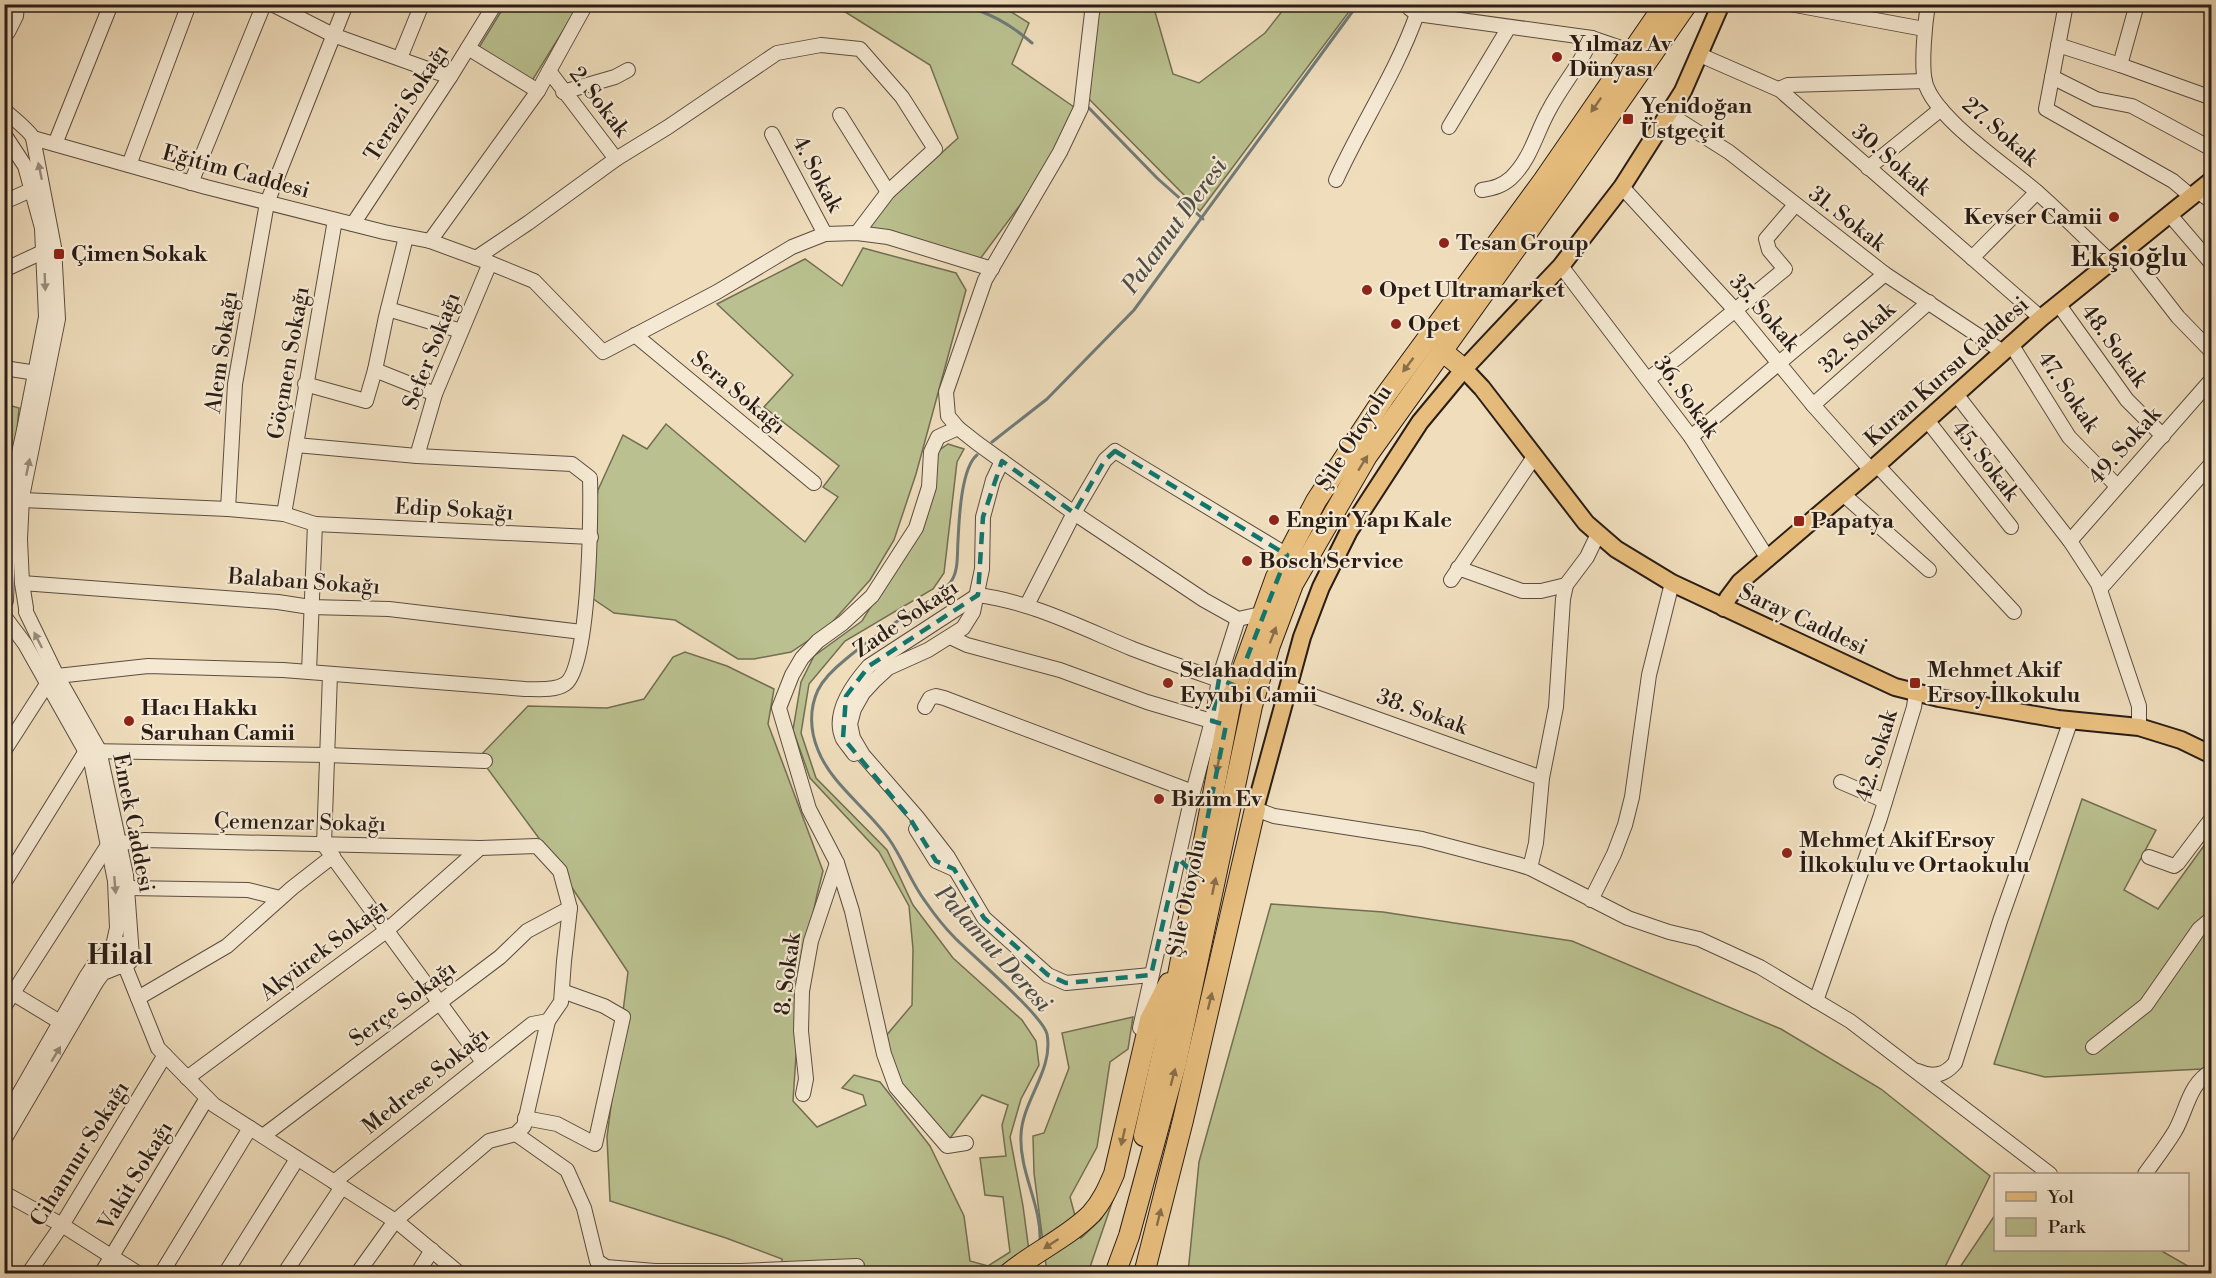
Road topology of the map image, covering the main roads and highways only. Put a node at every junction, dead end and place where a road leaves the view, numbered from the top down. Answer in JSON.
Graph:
{"nodes":[{"id":1,"x":1665,"y":4,"type":"edge"},
{"id":2,"x":1687,"y":4,"type":"edge"},
{"id":3,"x":1721,"y":4,"type":"edge"},
{"id":4,"x":2211,"y":180,"type":"edge"},
{"id":5,"x":1442,"y":351,"type":"junction"},
{"id":6,"x":1464,"y":369,"type":"junction"},
{"id":7,"x":1724,"y":608,"type":"junction"},
{"id":8,"x":2211,"y":755,"type":"edge"},
{"id":9,"x":1255,"y":809,"type":"joint"},
{"id":10,"x":1180,"y":962,"type":"junction"},
{"id":11,"x":1183,"y":1119,"type":"junction"},
{"id":12,"x":1130,"y":1236,"type":"junction"},
{"id":13,"x":1008,"y":1274,"type":"edge"},
{"id":14,"x":1103,"y":1274,"type":"edge"},
{"id":15,"x":1115,"y":1274,"type":"edge"},
{"id":16,"x":1144,"y":1274,"type":"edge"}],
"edges":[{"from":1,"to":10,"type":"highway","name":"Şile Otoyolu","one_way":true},
{"from":2,"to":5,"type":"highway","name":"Şile Otoyolu"},
{"from":3,"to":6,"type":"main road"},
{"from":4,"to":7,"type":"main road","name":"Kuran Kursu Caddesi"},
{"from":5,"to":6,"type":"highway"},
{"from":12,"to":5,"type":"highway","name":"Şile Otoyolu","one_way":true},
{"from":6,"to":7,"type":"main road","name":"Saray Caddesi"},
{"from":6,"to":9,"type":"main road"},
{"from":7,"to":8,"type":"main road","name":"Saray Caddesi"},
{"from":11,"to":9,"type":"highway","one_way":true},
{"from":10,"to":13,"type":"highway","one_way":true},
{"from":10,"to":14,"type":"highway","name":"Şile Otoyolu"},
{"from":11,"to":12,"type":"highway"},
{"from":16,"to":11,"type":"highway","one_way":true},
{"from":12,"to":15,"type":"highway","name":"Şile Otoyolu"}]}
